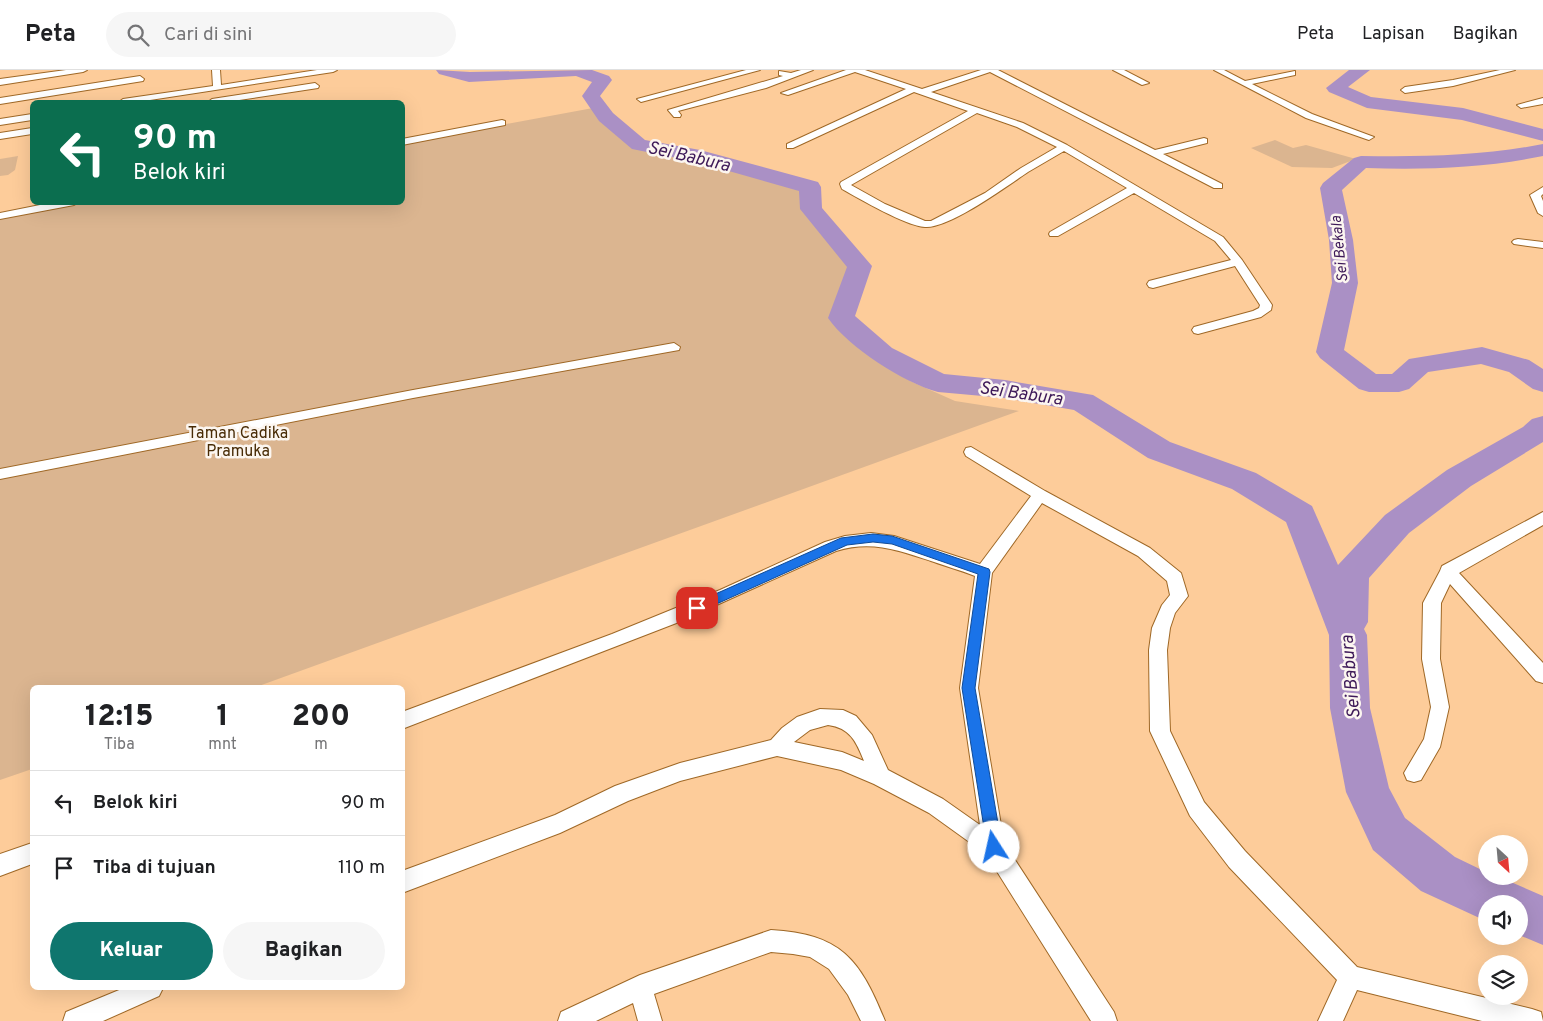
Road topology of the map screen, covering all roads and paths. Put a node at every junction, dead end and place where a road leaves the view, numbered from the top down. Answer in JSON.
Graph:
{"nodes":[{"id":1,"x":83,"y":70,"type":"edge"},
{"id":2,"x":216,"y":70,"type":"edge"},
{"id":3,"x":333,"y":70,"type":"edge"},
{"id":4,"x":756,"y":70,"type":"edge"},
{"id":5,"x":776,"y":70,"type":"edge"},
{"id":6,"x":809,"y":70,"type":"edge"},
{"id":7,"x":855,"y":70,"type":"edge"},
{"id":8,"x":990,"y":70,"type":"edge"},
{"id":9,"x":1117,"y":70,"type":"edge"},
{"id":10,"x":1510,"y":70,"type":"edge"},
{"id":11,"x":1223,"y":71,"type":"edge"},
{"id":12,"x":1292,"y":73,"type":"dead end"},
{"id":13,"x":791,"y":76,"type":"junction"},
{"id":14,"x":0,"y":82,"type":"edge"},
{"id":15,"x":1144,"y":83,"type":"dead end"},
{"id":16,"x":1246,"y":83,"type":"junction"},
{"id":17,"x":140,"y":86,"type":"edge"},
{"id":18,"x":316,"y":86,"type":"dead end"},
{"id":19,"x":218,"y":88,"type":"junction"},
{"id":20,"x":1405,"y":90,"type":"dead end"},
{"id":21,"x":918,"y":91,"type":"junction"},
{"id":22,"x":785,"y":93,"type":"dead end"},
{"id":23,"x":125,"y":100,"type":"edge"},
{"id":24,"x":225,"y":100,"type":"edge"},
{"id":25,"x":0,"y":101,"type":"edge"},
{"id":26,"x":1543,"y":101,"type":"edge"},
{"id":27,"x":1521,"y":105,"type":"dead end"},
{"id":28,"x":976,"y":110,"type":"junction"},
{"id":29,"x":30,"y":117,"type":"edge"},
{"id":30,"x":0,"y":122,"type":"edge"},
{"id":31,"x":502,"y":123,"type":"dead end"},
{"id":32,"x":30,"y":131,"type":"edge"},
{"id":33,"x":0,"y":136,"type":"edge"},
{"id":34,"x":1369,"y":137,"type":"dead end"},
{"id":35,"x":405,"y":141,"type":"edge"},
{"id":36,"x":1204,"y":141,"type":"dead end"},
{"id":37,"x":790,"y":146,"type":"dead end"},
{"id":38,"x":1064,"y":147,"type":"junction"},
{"id":39,"x":1155,"y":153,"type":"junction"},
{"id":40,"x":1218,"y":186,"type":"dead end"},
{"id":41,"x":1133,"y":189,"type":"junction"},
{"id":42,"x":1543,"y":190,"type":"edge"},
{"id":43,"x":58,"y":205,"type":"edge"},
{"id":44,"x":1543,"y":213,"type":"edge"},
{"id":45,"x":0,"y":216,"type":"edge"},
{"id":46,"x":1054,"y":234,"type":"dead end"},
{"id":47,"x":1518,"y":242,"type":"dead end"},
{"id":48,"x":1543,"y":245,"type":"edge"},
{"id":49,"x":1238,"y":262,"type":"junction"},
{"id":50,"x":1153,"y":284,"type":"dead end"},
{"id":51,"x":1198,"y":330,"type":"dead end"},
{"id":52,"x":674,"y":347,"type":"dead end"},
{"id":53,"x":971,"y":452,"type":"dead end"},
{"id":54,"x":0,"y":474,"type":"edge"},
{"id":55,"x":1040,"y":495,"type":"junction"},
{"id":56,"x":1543,"y":518,"type":"edge"},
{"id":57,"x":1448,"y":571,"type":"junction"},
{"id":58,"x":984,"y":572,"type":"junction"},
{"id":59,"x":1543,"y":675,"type":"edge"},
{"id":60,"x":405,"y":720,"type":"edge"},
{"id":61,"x":777,"y":747,"type":"junction"},
{"id":62,"x":1414,"y":773,"type":"dead end"},
{"id":63,"x":881,"y":777,"type":"junction"},
{"id":64,"x":994,"y":847,"type":"junction"},
{"id":65,"x":30,"y":855,"type":"edge"},
{"id":66,"x":0,"y":865,"type":"edge"},
{"id":67,"x":405,"y":881,"type":"edge"},
{"id":68,"x":1350,"y":977,"type":"junction"},
{"id":69,"x":640,"y":987,"type":"junction"},
{"id":70,"x":146,"y":990,"type":"edge"},
{"id":71,"x":76,"y":1021,"type":"edge"},
{"id":72,"x":570,"y":1021,"type":"edge"},
{"id":73,"x":650,"y":1021,"type":"edge"},
{"id":74,"x":873,"y":1021,"type":"edge"},
{"id":75,"x":1105,"y":1021,"type":"edge"},
{"id":76,"x":1330,"y":1021,"type":"edge"},
{"id":77,"x":1532,"y":1021,"type":"edge"}],
"edges":[{"from":1,"to":14,"type":"street"},
{"from":2,"to":19,"type":"street"},
{"from":3,"to":19,"type":"street"},
{"from":4,"to":13,"type":"street"},
{"from":5,"to":13,"type":"street"},
{"from":6,"to":13,"type":"street"},
{"from":7,"to":21,"type":"street"},
{"from":7,"to":22,"type":"street"},
{"from":8,"to":21,"type":"street"},
{"from":8,"to":39,"type":"street"},
{"from":9,"to":15,"type":"street"},
{"from":10,"to":20,"type":"street"},
{"from":11,"to":16,"type":"street"},
{"from":12,"to":16,"type":"street"},
{"from":16,"to":34,"type":"street"},
{"from":17,"to":19,"type":"street"},
{"from":17,"to":23,"type":"street"},
{"from":17,"to":25,"type":"street"},
{"from":18,"to":24,"type":"street"},
{"from":21,"to":28,"type":"street"},
{"from":21,"to":37,"type":"street"},
{"from":26,"to":27,"type":"street"},
{"from":28,"to":38,"type":"street"},
{"from":28,"to":38,"type":"street"},
{"from":29,"to":30,"type":"street"},
{"from":31,"to":35,"type":"street"},
{"from":32,"to":33,"type":"street"},
{"from":36,"to":39,"type":"street"},
{"from":38,"to":41,"type":"street"},
{"from":39,"to":40,"type":"street"},
{"from":41,"to":46,"type":"street"},
{"from":41,"to":49,"type":"street"},
{"from":42,"to":44,"type":"street"},
{"from":43,"to":45,"type":"street"},
{"from":47,"to":48,"type":"street"},
{"from":49,"to":50,"type":"street"},
{"from":49,"to":51,"type":"street"},
{"from":52,"to":54,"type":"street"},
{"from":53,"to":55,"type":"street"},
{"from":55,"to":58,"type":"street"},
{"from":55,"to":68,"type":"street"},
{"from":56,"to":57,"type":"street"},
{"from":57,"to":59,"type":"street"},
{"from":57,"to":62,"type":"street"},
{"from":58,"to":60,"type":"street"},
{"from":58,"to":64,"type":"street"},
{"from":61,"to":63,"type":"street"},
{"from":61,"to":63,"type":"street"},
{"from":61,"to":67,"type":"street"},
{"from":63,"to":64,"type":"street"},
{"from":64,"to":75,"type":"street"},
{"from":65,"to":66,"type":"street"},
{"from":68,"to":76,"type":"street"},
{"from":68,"to":77,"type":"street"},
{"from":69,"to":72,"type":"street"},
{"from":69,"to":73,"type":"street"},
{"from":69,"to":74,"type":"street"},
{"from":70,"to":71,"type":"street"}]}
